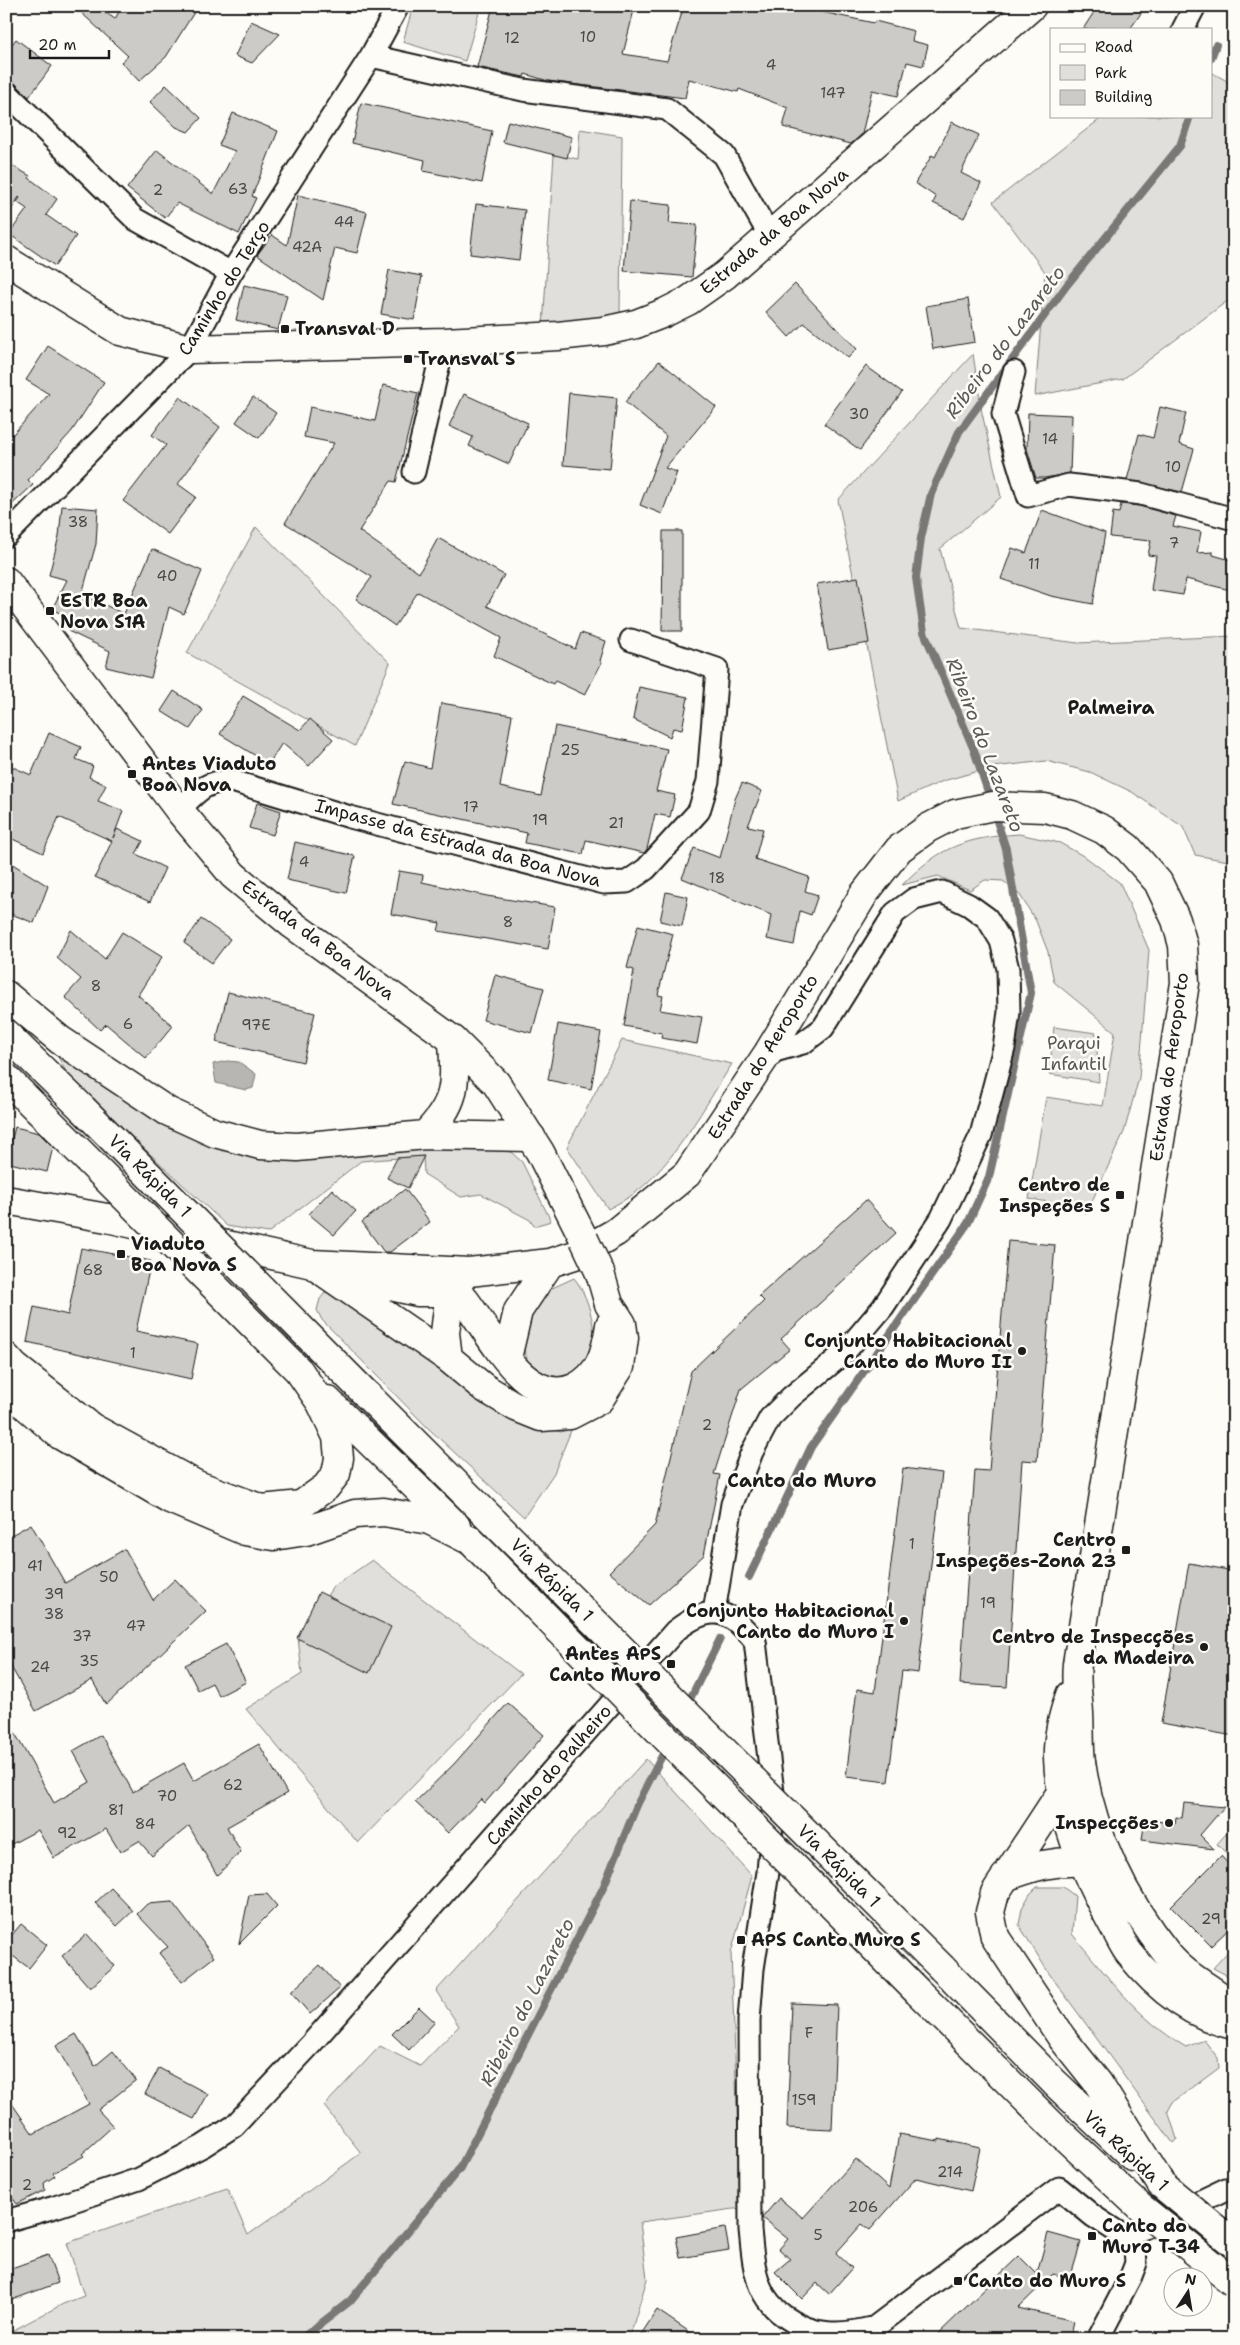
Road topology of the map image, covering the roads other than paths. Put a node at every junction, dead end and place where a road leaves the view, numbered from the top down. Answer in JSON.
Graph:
{"nodes":[{"id":1,"x":398,"y":6,"type":"edge"},
{"id":2,"x":1195,"y":6,"type":"edge"},
{"id":3,"x":1024,"y":8,"type":"edge"},
{"id":4,"x":1184,"y":28,"type":"edge"},
{"id":5,"x":371,"y":56,"type":"junction"},
{"id":6,"x":6,"y":92,"type":"edge"},
{"id":7,"x":771,"y":238,"type":"junction"},
{"id":8,"x":6,"y":260,"type":"edge"},
{"id":9,"x":231,"y":273,"type":"junction"},
{"id":10,"x":444,"y":342,"type":"junction"},
{"id":11,"x":190,"y":349,"type":"junction"},
{"id":12,"x":1014,"y":372,"type":"dead end"},
{"id":13,"x":414,"y":472,"type":"dead end"},
{"id":14,"x":1234,"y":518,"type":"edge"},
{"id":15,"x":6,"y":536,"type":"edge"},
{"id":16,"x":6,"y":581,"type":"edge"},
{"id":17,"x":631,"y":640,"type":"dead end"},
{"id":18,"x":179,"y":810,"type":"junction"},
{"id":19,"x":6,"y":995,"type":"edge"},
{"id":20,"x":6,"y":1034,"type":"edge"},
{"id":21,"x":453,"y":1040,"type":"junction"},
{"id":22,"x":768,"y":1053,"type":"junction"},
{"id":23,"x":6,"y":1078,"type":"edge"},
{"id":24,"x":425,"y":1135,"type":"junction"},
{"id":25,"x":535,"y":1145,"type":"junction"},
{"id":26,"x":6,"y":1200,"type":"edge"},
{"id":27,"x":37,"y":1205,"type":"junction"},
{"id":28,"x":6,"y":1219,"type":"edge"},
{"id":29,"x":312,"y":1264,"type":"junction"},
{"id":30,"x":550,"y":1264,"type":"junction"},
{"id":31,"x":458,"y":1285,"type":"junction"},
{"id":32,"x":610,"y":1304,"type":"junction"},
{"id":33,"x":6,"y":1358,"type":"edge"},
{"id":34,"x":448,"y":1358,"type":"junction"},
{"id":35,"x":507,"y":1358,"type":"junction"},
{"id":36,"x":6,"y":1389,"type":"edge"},
{"id":37,"x":325,"y":1402,"type":"junction"},
{"id":38,"x":304,"y":1518,"type":"junction"},
{"id":39,"x":471,"y":1541,"type":"junction"},
{"id":40,"x":714,"y":1612,"type":"junction"},
{"id":41,"x":1075,"y":1679,"type":"junction"},
{"id":42,"x":1081,"y":1762,"type":"junction"},
{"id":43,"x":1061,"y":1790,"type":"junction"},
{"id":44,"x":1083,"y":1862,"type":"junction"},
{"id":45,"x":1005,"y":1877,"type":"junction"},
{"id":46,"x":1234,"y":2007,"type":"edge"},
{"id":47,"x":1234,"y":2024,"type":"edge"},
{"id":48,"x":1161,"y":2184,"type":"junction"},
{"id":49,"x":1234,"y":2188,"type":"edge"},
{"id":50,"x":6,"y":2221,"type":"edge"},
{"id":51,"x":1125,"y":2237,"type":"junction"},
{"id":52,"x":1234,"y":2244,"type":"edge"},
{"id":53,"x":1234,"y":2283,"type":"edge"},
{"id":54,"x":1098,"y":2339,"type":"edge"}],
"edges":[{"from":1,"to":5,"type":"street","name":"Caminho do Terço"},
{"from":2,"to":4,"type":"street"},
{"from":3,"to":7,"type":"main road","name":"Estrada da Boa Nova"},
{"from":5,"to":7,"type":"street"},
{"from":5,"to":9,"type":"street","name":"Caminho do Terço"},
{"from":6,"to":9,"type":"street"},
{"from":7,"to":10,"type":"main road","name":"Estrada da Boa Nova"},
{"from":8,"to":11,"type":"main road","name":"Estrada da Boa Nova"},
{"from":9,"to":11,"type":"street","name":"Caminho do Terço"},
{"from":10,"to":11,"type":"main road","name":"Estrada da Boa Nova"},
{"from":10,"to":13,"type":"street"},
{"from":11,"to":15,"type":"street","name":"Caminho do Terço"},
{"from":12,"to":14,"type":"street"},
{"from":16,"to":18,"type":"main road","name":"Estrada da Boa Nova"},
{"from":17,"to":18,"type":"street","name":"Impasse da Estrada da Boa Nova"},
{"from":18,"to":21,"type":"main road","name":"Estrada da Boa Nova"},
{"from":19,"to":24,"type":"main road"},
{"from":20,"to":48,"type":"main road","name":"Via Rápida 1","bridge":true},
{"from":21,"to":24,"type":"main road"},
{"from":21,"to":25,"type":"main road","name":"Estrada da Boa Nova"},
{"from":22,"to":30,"type":"main road","name":"Estrada do Aeroporto"},
{"from":22,"to":40,"type":"street"},
{"from":22,"to":41,"type":"main road","name":"Estrada do Aeroporto"},
{"from":23,"to":37,"type":"main road","name":"Via Rápida 1","bridge":true},
{"from":24,"to":25,"type":"main road"},
{"from":25,"to":32,"type":"main road","name":"Estrada da Boa Nova","bridge":true},
{"from":26,"to":27,"type":"main road"},
{"from":27,"to":28,"type":"main road"},
{"from":27,"to":29,"type":"main road"},
{"from":29,"to":31,"type":"main road","name":"Estrada do Aeroporto"},
{"from":29,"to":31,"type":"main road","name":"Estrada do Aeroporto"},
{"from":29,"to":34,"type":"main road","name":"Estrada da Boa Nova"},
{"from":30,"to":31,"type":"main road","name":"Estrada do Aeroporto"},
{"from":30,"to":35,"type":"main road"},
{"from":31,"to":34,"type":"main road"},
{"from":31,"to":35,"type":"main road","name":"Estrada da Boa Nova"},
{"from":32,"to":34,"type":"main road","name":"Estrada da Boa Nova"},
{"from":32,"to":35,"type":"main road","name":"Estrada da Boa Nova"},
{"from":33,"to":38,"type":"main road"},
{"from":36,"to":38,"type":"main road"},
{"from":37,"to":38,"type":"main road"},
{"from":37,"to":39,"type":"main road","name":"Via Rápida 1"},
{"from":38,"to":39,"type":"main road"},
{"from":39,"to":53,"type":"main road","name":"Via Rápida 1","bridge":true},
{"from":40,"to":50,"type":"street","name":"Caminho do Palheiro"},
{"from":40,"to":51,"type":"street"},
{"from":41,"to":42,"type":"main road","name":"Estrada do Aeroporto"},
{"from":41,"to":43,"type":"main road","name":"Estrada do Aeroporto"},
{"from":42,"to":43,"type":"main road"},
{"from":42,"to":46,"type":"main road","name":"Estrada do Aeroporto"},
{"from":43,"to":44,"type":"main road","name":"Estrada do Aeroporto"},
{"from":43,"to":45,"type":"main road"},
{"from":44,"to":45,"type":"main road"},
{"from":44,"to":47,"type":"main road","name":"Estrada do Aeroporto"},
{"from":45,"to":48,"type":"main road"},
{"from":48,"to":52,"type":"main road","name":"Via Rápida 1","bridge":true},
{"from":49,"to":51,"type":"street"},
{"from":51,"to":54,"type":"street"}]}
